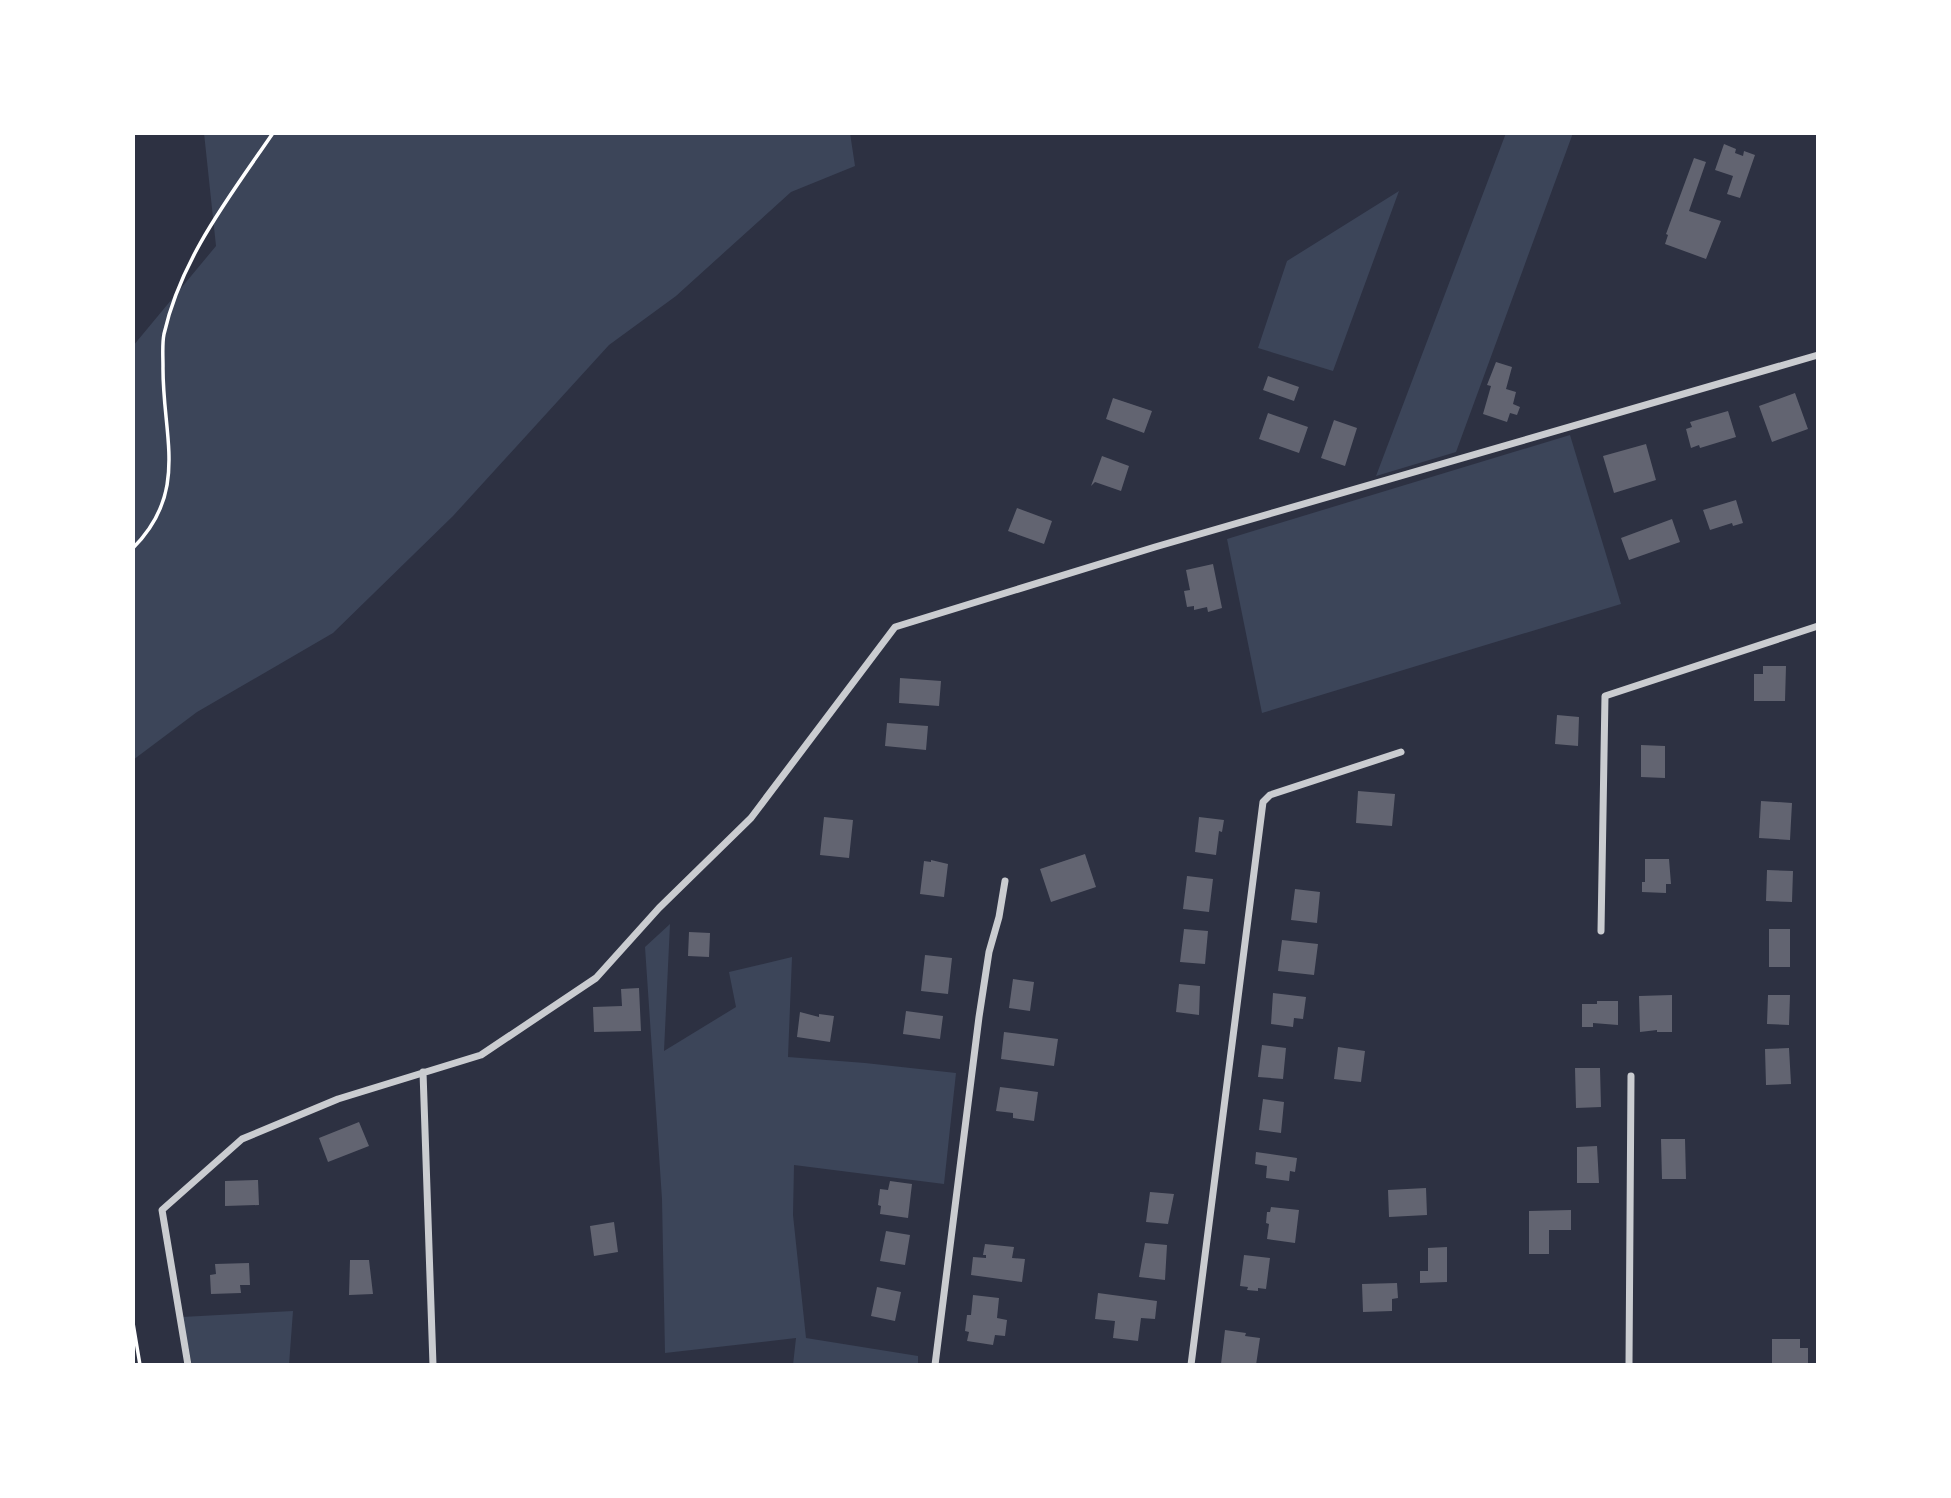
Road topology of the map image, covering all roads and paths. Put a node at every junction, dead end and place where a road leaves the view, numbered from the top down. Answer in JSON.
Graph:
{"nodes":[{"id":1,"x":272,"y":133,"type":"edge"},
{"id":2,"x":1818,"y":355,"type":"edge"},
{"id":3,"x":133,"y":548,"type":"edge"},
{"id":4,"x":1818,"y":626,"type":"edge"},
{"id":5,"x":1401,"y":752,"type":"dead end"},
{"id":6,"x":1005,"y":881,"type":"dead end"},
{"id":7,"x":1601,"y":931,"type":"dead end"},
{"id":8,"x":423,"y":1072,"type":"junction"},
{"id":9,"x":1631,"y":1076,"type":"dead end"},
{"id":10,"x":133,"y":1323,"type":"edge"},
{"id":11,"x":140,"y":1365,"type":"edge"},
{"id":12,"x":188,"y":1365,"type":"edge"},
{"id":13,"x":433,"y":1365,"type":"edge"},
{"id":14,"x":935,"y":1365,"type":"edge"},
{"id":15,"x":1191,"y":1365,"type":"edge"},
{"id":16,"x":1629,"y":1365,"type":"edge"}],
"edges":[{"from":1,"to":3,"type":"path"},
{"from":2,"to":8,"type":"street"},
{"from":4,"to":7,"type":"street"},
{"from":5,"to":15,"type":"street"},
{"from":6,"to":14,"type":"street"},
{"from":8,"to":12,"type":"street"},
{"from":8,"to":13,"type":"street"},
{"from":9,"to":16,"type":"street"},
{"from":10,"to":11,"type":"path"}]}
